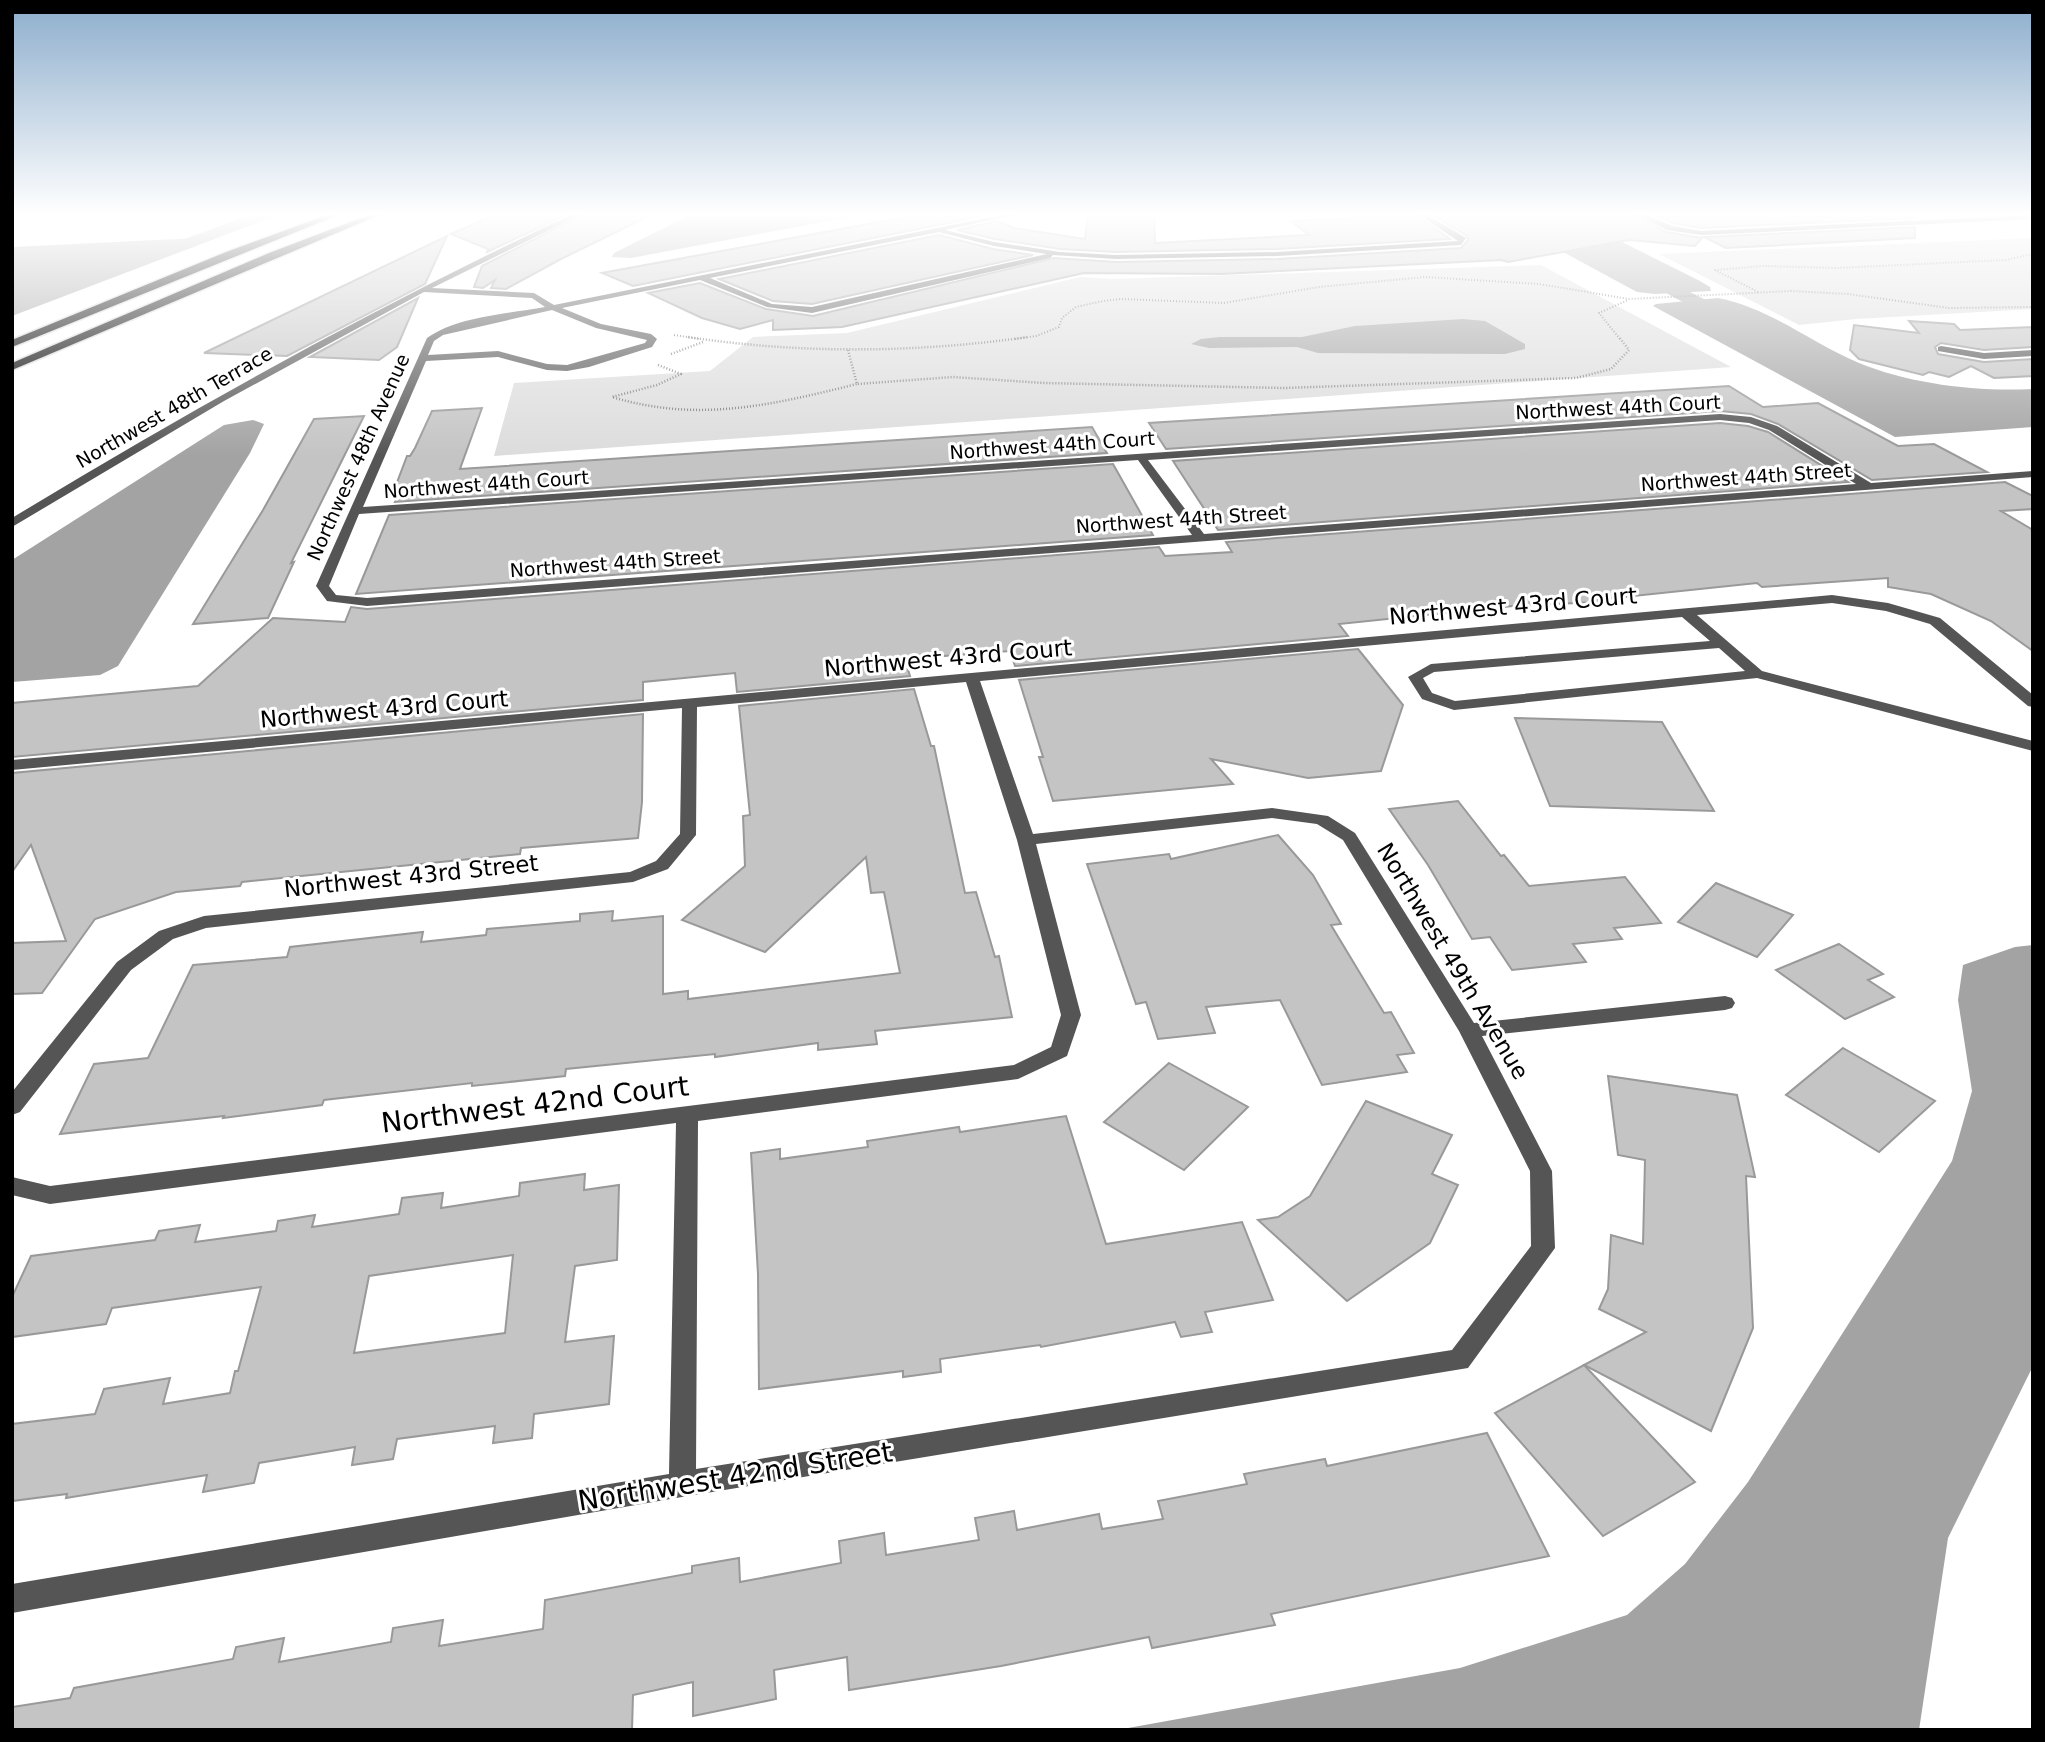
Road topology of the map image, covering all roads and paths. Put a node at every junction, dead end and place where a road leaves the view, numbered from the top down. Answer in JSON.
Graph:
{"nodes":[{"id":1,"x":132,"y":294,"type":"edge"},
{"id":2,"x":181,"y":294,"type":"edge"},
{"id":3,"x":416,"y":294,"type":"edge"},
{"id":4,"x":503,"y":294,"type":"edge"},
{"id":5,"x":621,"y":294,"type":"edge"},
{"id":6,"x":741,"y":294,"type":"edge"},
{"id":7,"x":882,"y":294,"type":"edge"},
{"id":8,"x":1276,"y":294,"type":"edge"},
{"id":9,"x":1601,"y":294,"type":"edge"},
{"id":10,"x":1724,"y":294,"type":"edge"},
{"id":11,"x":1845,"y":294,"type":"edge"},
{"id":12,"x":1629,"y":299,"type":"junction"},
{"id":13,"x":2033,"y":307,"type":"edge"},
{"id":14,"x":553,"y":308,"type":"junction"},
{"id":15,"x":673,"y":335,"type":"dead end"},
{"id":16,"x":705,"y":341,"type":"junction"},
{"id":17,"x":12,"y":344,"type":"edge"},
{"id":18,"x":1941,"y":349,"type":"dead end"},
{"id":19,"x":848,"y":350,"type":"junction"},
{"id":20,"x":2033,"y":353,"type":"edge"},
{"id":21,"x":671,"y":354,"type":"dead end"},
{"id":22,"x":423,"y":358,"type":"junction"},
{"id":23,"x":648,"y":362,"type":"dead end"},
{"id":24,"x":12,"y":367,"type":"edge"},
{"id":25,"x":857,"y":384,"type":"junction"},
{"id":26,"x":1140,"y":456,"type":"junction"},
{"id":27,"x":2033,"y":474,"type":"edge"},
{"id":28,"x":1868,"y":487,"type":"junction"},
{"id":29,"x":355,"y":511,"type":"junction"},
{"id":30,"x":12,"y":523,"type":"edge"},
{"id":31,"x":1200,"y":537,"type":"junction"},
{"id":32,"x":332,"y":598,"type":"joint"},
{"id":33,"x":1686,"y":613,"type":"junction"},
{"id":34,"x":1722,"y":644,"type":"junction"},
{"id":35,"x":1757,"y":674,"type":"junction"},
{"id":36,"x":972,"y":678,"type":"junction"},
{"id":37,"x":2033,"y":703,"type":"edge"},
{"id":38,"x":690,"y":704,"type":"junction"},
{"id":39,"x":2033,"y":746,"type":"edge"},
{"id":40,"x":12,"y":765,"type":"edge"},
{"id":41,"x":1027,"y":840,"type":"junction"},
{"id":42,"x":1725,"y":1003,"type":"dead end"},
{"id":43,"x":1469,"y":1030,"type":"junction"},
{"id":44,"x":12,"y":1107,"type":"edge"},
{"id":45,"x":687,"y":1115,"type":"junction"},
{"id":46,"x":12,"y":1186,"type":"edge"},
{"id":47,"x":1459,"y":1360,"type":"joint"},
{"id":48,"x":682,"y":1484,"type":"junction"},
{"id":49,"x":12,"y":1600,"type":"edge"}],
"edges":[{"from":1,"to":17,"type":"highway"},
{"from":2,"to":24,"type":"highway"},
{"from":3,"to":30,"type":"street","name":"Northwest 48th Terrace"},
{"from":4,"to":14,"type":"street"},
{"from":5,"to":14,"type":"street"},
{"from":6,"to":7,"type":"street"},
{"from":8,"to":19,"type":"path"},
{"from":9,"to":12,"type":"path"},
{"from":10,"to":12,"type":"path"},
{"from":11,"to":13,"type":"path"},
{"from":12,"to":25,"type":"path"},
{"from":14,"to":22,"type":"street","name":"Northwest 48th Avenue"},
{"from":14,"to":22,"type":"street"},
{"from":15,"to":16,"type":"path"},
{"from":16,"to":19,"type":"path"},
{"from":16,"to":21,"type":"path"},
{"from":18,"to":20,"type":"street"},
{"from":19,"to":25,"type":"path"},
{"from":22,"to":29,"type":"street","name":"Northwest 48th Avenue"},
{"from":23,"to":25,"type":"path"},
{"from":26,"to":28,"type":"street","name":"Northwest 44th Court"},
{"from":26,"to":29,"type":"street","name":"Northwest 44th Court"},
{"from":26,"to":31,"type":"street"},
{"from":27,"to":28,"type":"street","name":"Northwest 44th Street"},
{"from":28,"to":31,"type":"street","name":"Northwest 44th Street"},
{"from":29,"to":32,"type":"street","name":"Northwest 48th Avenue"},
{"from":31,"to":32,"type":"street","name":"Northwest 44th Street"},
{"from":33,"to":34,"type":"street"},
{"from":33,"to":36,"type":"street","name":"Northwest 43rd Court"},
{"from":33,"to":37,"type":"street","name":"Northwest 43rd Court"},
{"from":34,"to":35,"type":"street"},
{"from":34,"to":35,"type":"street"},
{"from":35,"to":39,"type":"street"},
{"from":36,"to":38,"type":"street","name":"Northwest 43rd Court"},
{"from":36,"to":41,"type":"street"},
{"from":38,"to":40,"type":"street","name":"Northwest 43rd Court"},
{"from":38,"to":44,"type":"street","name":"Northwest 43rd Street"},
{"from":41,"to":43,"type":"street","name":"Northwest 49th Avenue"},
{"from":41,"to":45,"type":"street","name":"Northwest 42nd Court"},
{"from":42,"to":43,"type":"street"},
{"from":43,"to":47,"type":"street","name":"Northwest 49th Avenue"},
{"from":45,"to":46,"type":"street","name":"Northwest 42nd Court"},
{"from":45,"to":48,"type":"street"},
{"from":47,"to":48,"type":"street","name":"Northwest 42nd Street"},
{"from":48,"to":49,"type":"street","name":"Northwest 42nd Street"}]}
